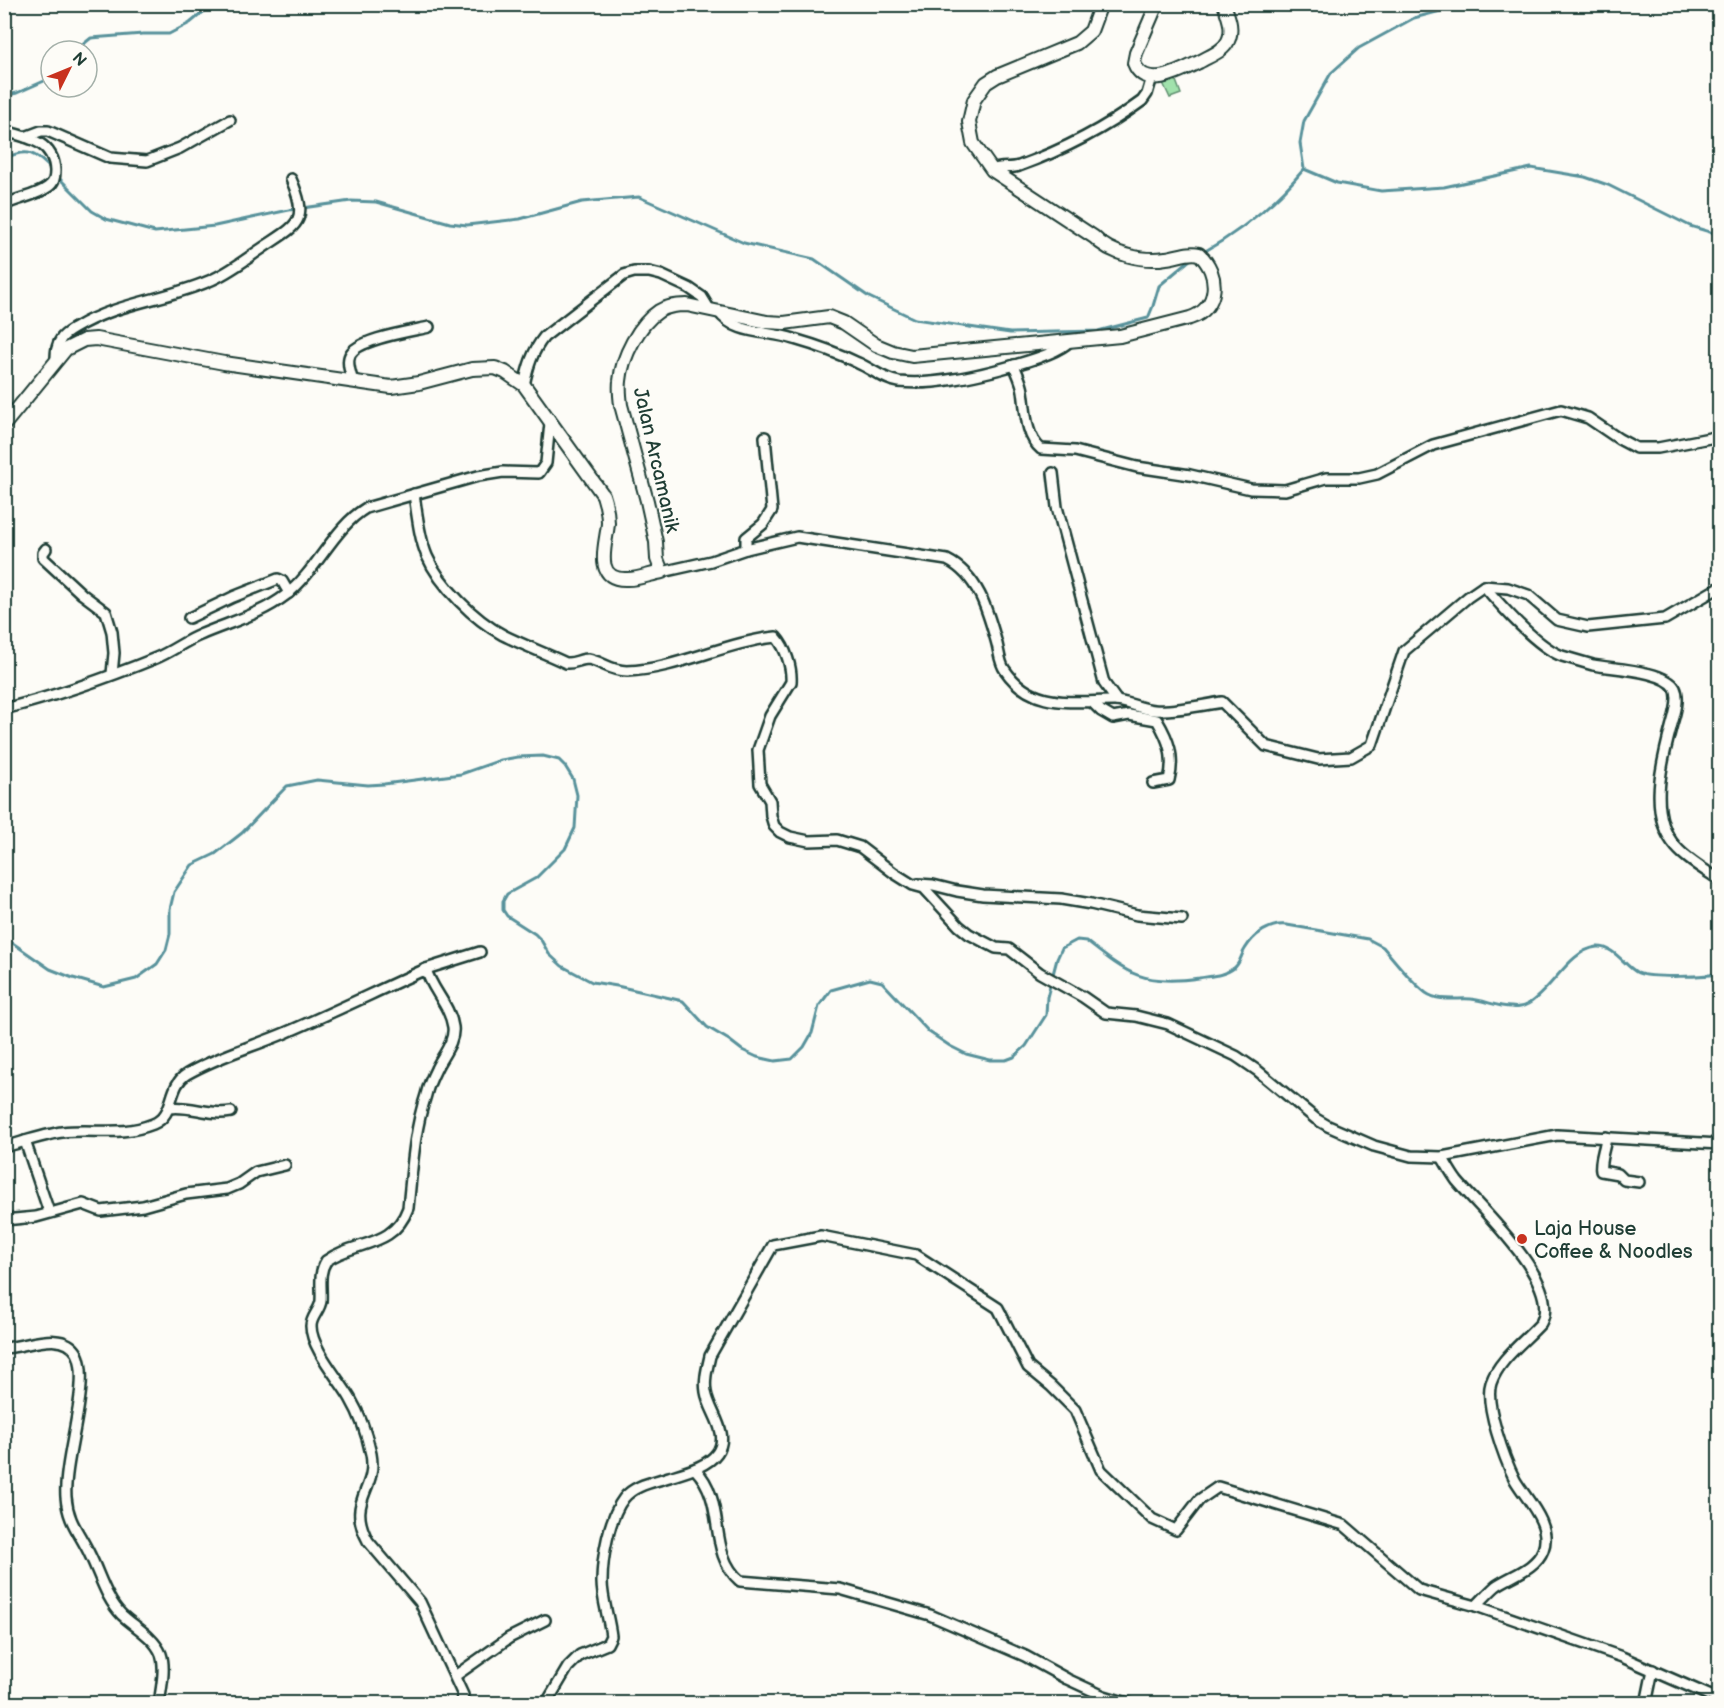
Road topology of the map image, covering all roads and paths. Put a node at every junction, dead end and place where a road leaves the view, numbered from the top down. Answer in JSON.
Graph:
{"nodes":[{"id":1,"x":1101,"y":4,"type":"edge"},
{"id":2,"x":1157,"y":4,"type":"edge"},
{"id":3,"x":1224,"y":4,"type":"edge"},
{"id":4,"x":1152,"y":77,"type":"junction"},
{"id":5,"x":230,"y":120,"type":"dead end"},
{"id":6,"x":4,"y":131,"type":"edge"},
{"id":7,"x":25,"y":137,"type":"junction"},
{"id":8,"x":992,"y":170,"type":"junction"},
{"id":9,"x":291,"y":180,"type":"dead end"},
{"id":10,"x":4,"y":205,"type":"edge"},
{"id":11,"x":714,"y":310,"type":"junction"},
{"id":12,"x":429,"y":327,"type":"dead end"},
{"id":13,"x":1070,"y":340,"type":"junction"},
{"id":14,"x":56,"y":361,"type":"junction"},
{"id":15,"x":1014,"y":365,"type":"junction"},
{"id":16,"x":353,"y":382,"type":"junction"},
{"id":17,"x":524,"y":385,"type":"junction"},
{"id":18,"x":550,"y":423,"type":"junction"},
{"id":19,"x":4,"y":425,"type":"edge"},
{"id":20,"x":1719,"y":436,"type":"edge"},
{"id":21,"x":765,"y":437,"type":"dead end"},
{"id":22,"x":1053,"y":473,"type":"dead end"},
{"id":23,"x":414,"y":494,"type":"junction"},
{"id":24,"x":46,"y":549,"type":"dead end"},
{"id":25,"x":746,"y":549,"type":"junction"},
{"id":26,"x":662,"y":572,"type":"junction"},
{"id":27,"x":1485,"y":586,"type":"junction"},
{"id":28,"x":1719,"y":587,"type":"edge"},
{"id":29,"x":289,"y":593,"type":"junction"},
{"id":30,"x":189,"y":618,"type":"dead end"},
{"id":31,"x":112,"y":674,"type":"junction"},
{"id":32,"x":1117,"y":701,"type":"junction"},
{"id":33,"x":1092,"y":702,"type":"junction"},
{"id":34,"x":4,"y":709,"type":"edge"},
{"id":35,"x":1153,"y":783,"type":"dead end"},
{"id":36,"x":1719,"y":880,"type":"edge"},
{"id":37,"x":913,"y":885,"type":"junction"},
{"id":38,"x":1182,"y":919,"type":"dead end"},
{"id":39,"x":480,"y":952,"type":"dead end"},
{"id":40,"x":426,"y":969,"type":"junction"},
{"id":41,"x":169,"y":1108,"type":"junction"},
{"id":42,"x":231,"y":1113,"type":"dead end"},
{"id":43,"x":1606,"y":1137,"type":"junction"},
{"id":44,"x":26,"y":1141,"type":"junction"},
{"id":45,"x":1719,"y":1144,"type":"edge"},
{"id":46,"x":4,"y":1147,"type":"edge"},
{"id":47,"x":1442,"y":1157,"type":"junction"},
{"id":48,"x":285,"y":1165,"type":"dead end"},
{"id":49,"x":1639,"y":1182,"type":"dead end"},
{"id":50,"x":49,"y":1212,"type":"junction"},
{"id":51,"x":4,"y":1220,"type":"edge"},
{"id":52,"x":4,"y":1348,"type":"edge"},
{"id":53,"x":695,"y":1469,"type":"junction"},
{"id":54,"x":1476,"y":1606,"type":"junction"},
{"id":55,"x":545,"y":1620,"type":"dead end"},
{"id":56,"x":1653,"y":1670,"type":"junction"},
{"id":57,"x":455,"y":1676,"type":"junction"},
{"id":58,"x":1719,"y":1700,"type":"edge"},
{"id":59,"x":159,"y":1704,"type":"edge"},
{"id":60,"x":460,"y":1704,"type":"edge"},
{"id":61,"x":546,"y":1704,"type":"edge"},
{"id":62,"x":1131,"y":1704,"type":"edge"},
{"id":63,"x":1646,"y":1704,"type":"edge"}],
"edges":[{"from":1,"to":8,"type":"street","name":"Jalan Arcamanik"},
{"from":2,"to":4,"type":"street"},
{"from":3,"to":4,"type":"street"},
{"from":4,"to":8,"type":"street"},
{"from":5,"to":7,"type":"street"},
{"from":6,"to":7,"type":"street"},
{"from":7,"to":10,"type":"street"},
{"from":8,"to":13,"type":"street","name":"Jalan Arcamanik"},
{"from":9,"to":14,"type":"street"},
{"from":11,"to":13,"type":"street","name":"Jalan Arcamanik"},
{"from":11,"to":15,"type":"street"},
{"from":11,"to":17,"type":"street"},
{"from":11,"to":26,"type":"street","name":"Jalan Arcamanik"},
{"from":12,"to":16,"type":"street"},
{"from":13,"to":15,"type":"street"},
{"from":14,"to":16,"type":"street"},
{"from":14,"to":19,"type":"street"},
{"from":15,"to":20,"type":"street"},
{"from":16,"to":17,"type":"street"},
{"from":17,"to":18,"type":"street"},
{"from":18,"to":23,"type":"street"},
{"from":18,"to":26,"type":"street"},
{"from":21,"to":25,"type":"street"},
{"from":22,"to":32,"type":"street"},
{"from":23,"to":29,"type":"street"},
{"from":23,"to":37,"type":"street"},
{"from":24,"to":31,"type":"street"},
{"from":25,"to":26,"type":"street"},
{"from":25,"to":33,"type":"street"},
{"from":27,"to":28,"type":"street"},
{"from":27,"to":32,"type":"street"},
{"from":27,"to":36,"type":"street"},
{"from":29,"to":30,"type":"street"},
{"from":29,"to":31,"type":"street"},
{"from":31,"to":34,"type":"street"},
{"from":32,"to":33,"type":"street"},
{"from":33,"to":35,"type":"street"},
{"from":37,"to":38,"type":"street"},
{"from":37,"to":47,"type":"street"},
{"from":39,"to":40,"type":"street"},
{"from":40,"to":41,"type":"street"},
{"from":40,"to":57,"type":"street"},
{"from":41,"to":42,"type":"street"},
{"from":41,"to":44,"type":"street"},
{"from":43,"to":45,"type":"street"},
{"from":43,"to":47,"type":"street"},
{"from":43,"to":49,"type":"street"},
{"from":44,"to":46,"type":"street"},
{"from":44,"to":50,"type":"street"},
{"from":47,"to":54,"type":"street"},
{"from":48,"to":50,"type":"street"},
{"from":50,"to":51,"type":"street"},
{"from":52,"to":59,"type":"street"},
{"from":53,"to":54,"type":"street"},
{"from":53,"to":61,"type":"street"},
{"from":53,"to":62,"type":"street"},
{"from":54,"to":56,"type":"street"},
{"from":55,"to":57,"type":"street"},
{"from":56,"to":58,"type":"street"},
{"from":56,"to":63,"type":"street"},
{"from":57,"to":60,"type":"street"}]}
